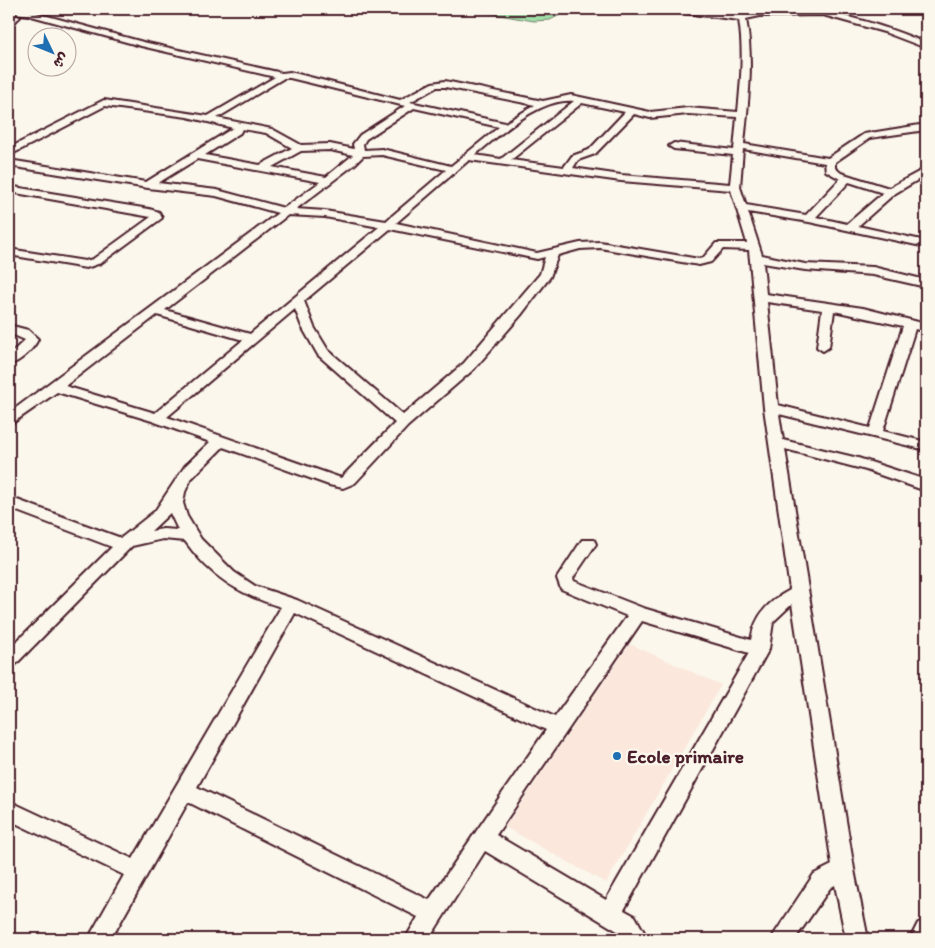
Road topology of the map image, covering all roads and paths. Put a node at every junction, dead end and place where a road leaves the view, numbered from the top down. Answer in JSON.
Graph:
{"nodes":[{"id":1,"x":669,"y":9,"type":"edge"},
{"id":2,"x":9,"y":10,"type":"edge"},
{"id":3,"x":745,"y":13,"type":"edge"},
{"id":4,"x":9,"y":15,"type":"edge"},
{"id":5,"x":9,"y":25,"type":"edge"},
{"id":6,"x":926,"y":46,"type":"edge"},
{"id":7,"x":282,"y":76,"type":"junction"},
{"id":8,"x":581,"y":100,"type":"junction"},
{"id":9,"x":409,"y":103,"type":"junction"},
{"id":10,"x":543,"y":104,"type":"junction"},
{"id":11,"x":630,"y":112,"type":"junction"},
{"id":12,"x":742,"y":115,"type":"junction"},
{"id":13,"x":210,"y":118,"type":"junction"},
{"id":14,"x":238,"y":126,"type":"junction"},
{"id":15,"x":508,"y":126,"type":"junction"},
{"id":16,"x":926,"y":127,"type":"edge"},
{"id":17,"x":674,"y":146,"type":"dead end"},
{"id":18,"x":299,"y":148,"type":"junction"},
{"id":19,"x":739,"y":150,"type":"junction"},
{"id":20,"x":9,"y":152,"type":"edge"},
{"id":21,"x":360,"y":153,"type":"junction"},
{"id":22,"x":196,"y":156,"type":"junction"},
{"id":23,"x":467,"y":157,"type":"junction"},
{"id":24,"x":830,"y":161,"type":"junction"},
{"id":25,"x":9,"y":162,"type":"edge"},
{"id":26,"x":503,"y":162,"type":"junction"},
{"id":27,"x":262,"y":168,"type":"junction"},
{"id":28,"x":45,"y":169,"type":"junction"},
{"id":29,"x":453,"y":169,"type":"junction"},
{"id":30,"x":566,"y":171,"type":"junction"},
{"id":31,"x":926,"y":171,"type":"edge"},
{"id":32,"x":847,"y":178,"type":"junction"},
{"id":33,"x":328,"y":180,"type":"junction"},
{"id":34,"x":148,"y":185,"type":"junction"},
{"id":35,"x":735,"y":187,"type":"junction"},
{"id":36,"x":11,"y":192,"type":"edge"},
{"id":37,"x":890,"y":192,"type":"junction"},
{"id":38,"x":743,"y":208,"type":"junction"},
{"id":39,"x":287,"y":212,"type":"junction"},
{"id":40,"x":809,"y":219,"type":"junction"},
{"id":41,"x":388,"y":225,"type":"junction"},
{"id":42,"x":849,"y":228,"type":"junction"},
{"id":43,"x":926,"y":244,"type":"edge"},
{"id":44,"x":9,"y":252,"type":"edge"},
{"id":45,"x":756,"y":253,"type":"junction"},
{"id":46,"x":552,"y":254,"type":"junction"},
{"id":47,"x":926,"y":283,"type":"edge"},
{"id":48,"x":761,"y":297,"type":"junction"},
{"id":49,"x":297,"y":299,"type":"junction"},
{"id":50,"x":829,"y":307,"type":"junction"},
{"id":51,"x":155,"y":311,"type":"junction"},
{"id":52,"x":910,"y":324,"type":"junction"},
{"id":53,"x":926,"y":328,"type":"edge"},
{"id":54,"x":9,"y":329,"type":"edge"},
{"id":55,"x":251,"y":338,"type":"junction"},
{"id":56,"x":823,"y":347,"type":"dead end"},
{"id":57,"x":9,"y":361,"type":"edge"},
{"id":58,"x":55,"y":387,"type":"junction"},
{"id":59,"x":771,"y":408,"type":"junction"},
{"id":60,"x":157,"y":418,"type":"junction"},
{"id":61,"x":9,"y":419,"type":"edge"},
{"id":62,"x":403,"y":423,"type":"junction"},
{"id":63,"x":876,"y":432,"type":"junction"},
{"id":64,"x":222,"y":440,"type":"junction"},
{"id":65,"x":776,"y":443,"type":"junction"},
{"id":66,"x":926,"y":446,"type":"edge"},
{"id":67,"x":926,"y":486,"type":"edge"},
{"id":68,"x":176,"y":493,"type":"junction"},
{"id":69,"x":9,"y":502,"type":"edge"},
{"id":70,"x":191,"y":536,"type":"junction"},
{"id":71,"x":588,"y":544,"type":"dead end"},
{"id":72,"x":123,"y":545,"type":"junction"},
{"id":73,"x":798,"y":593,"type":"junction"},
{"id":74,"x":291,"y":604,"type":"junction"},
{"id":75,"x":638,"y":613,"type":"junction"},
{"id":76,"x":760,"y":649,"type":"junction"},
{"id":77,"x":9,"y":660,"type":"edge"},
{"id":78,"x":558,"y":727,"type":"junction"},
{"id":79,"x":186,"y":791,"type":"junction"},
{"id":80,"x":9,"y":810,"type":"edge"},
{"id":81,"x":482,"y":838,"type":"junction"},
{"id":82,"x":139,"y":872,"type":"junction"},
{"id":83,"x":844,"y":875,"type":"junction"},
{"id":84,"x":433,"y":914,"type":"junction"},
{"id":85,"x":610,"y":914,"type":"junction"},
{"id":86,"x":926,"y":931,"type":"edge"},
{"id":87,"x":99,"y":939,"type":"edge"},
{"id":88,"x":416,"y":939,"type":"edge"},
{"id":89,"x":637,"y":939,"type":"edge"},
{"id":90,"x":782,"y":939,"type":"edge"},
{"id":91,"x":857,"y":939,"type":"edge"},
{"id":92,"x":921,"y":939,"type":"edge"}],
"edges":[{"from":1,"to":3,"type":"street"},
{"from":2,"to":7,"type":"street"},
{"from":3,"to":6,"type":"street"},
{"from":3,"to":12,"type":"street"},
{"from":4,"to":5,"type":"street"},
{"from":7,"to":9,"type":"street"},
{"from":7,"to":13,"type":"street"},
{"from":8,"to":10,"type":"street"},
{"from":8,"to":11,"type":"street"},
{"from":8,"to":26,"type":"street"},
{"from":9,"to":10,"type":"street"},
{"from":9,"to":15,"type":"street"},
{"from":9,"to":21,"type":"street"},
{"from":10,"to":15,"type":"street"},
{"from":11,"to":12,"type":"street"},
{"from":11,"to":30,"type":"street"},
{"from":12,"to":19,"type":"street"},
{"from":13,"to":14,"type":"street"},
{"from":13,"to":20,"type":"street"},
{"from":14,"to":18,"type":"street"},
{"from":14,"to":22,"type":"street"},
{"from":15,"to":23,"type":"street"},
{"from":16,"to":24,"type":"street"},
{"from":17,"to":19,"type":"street"},
{"from":18,"to":21,"type":"street"},
{"from":18,"to":27,"type":"street"},
{"from":19,"to":24,"type":"street"},
{"from":19,"to":35,"type":"street"},
{"from":21,"to":29,"type":"street"},
{"from":21,"to":33,"type":"street"},
{"from":22,"to":27,"type":"street"},
{"from":22,"to":34,"type":"street"},
{"from":23,"to":26,"type":"street"},
{"from":23,"to":29,"type":"street"},
{"from":24,"to":32,"type":"street"},
{"from":25,"to":28,"type":"street"},
{"from":26,"to":30,"type":"street"},
{"from":27,"to":33,"type":"street"},
{"from":28,"to":34,"type":"street"},
{"from":28,"to":36,"type":"street"},
{"from":29,"to":41,"type":"street"},
{"from":30,"to":35,"type":"street"},
{"from":31,"to":37,"type":"street"},
{"from":32,"to":37,"type":"street"},
{"from":32,"to":40,"type":"street"},
{"from":33,"to":39,"type":"street"},
{"from":34,"to":39,"type":"street"},
{"from":35,"to":38,"type":"street"},
{"from":36,"to":44,"type":"street"},
{"from":37,"to":42,"type":"street"},
{"from":38,"to":40,"type":"street"},
{"from":38,"to":45,"type":"street"},
{"from":39,"to":41,"type":"street"},
{"from":39,"to":51,"type":"street"},
{"from":40,"to":42,"type":"street"},
{"from":41,"to":46,"type":"street"},
{"from":41,"to":49,"type":"street"},
{"from":42,"to":43,"type":"street"},
{"from":45,"to":46,"type":"street"},
{"from":45,"to":47,"type":"street"},
{"from":45,"to":48,"type":"street"},
{"from":46,"to":62,"type":"street"},
{"from":48,"to":50,"type":"street"},
{"from":48,"to":59,"type":"street"},
{"from":49,"to":55,"type":"street"},
{"from":49,"to":62,"type":"street"},
{"from":50,"to":52,"type":"street"},
{"from":50,"to":56,"type":"street"},
{"from":51,"to":55,"type":"street"},
{"from":51,"to":58,"type":"street"},
{"from":52,"to":53,"type":"street"},
{"from":52,"to":63,"type":"street"},
{"from":54,"to":57,"type":"street"},
{"from":55,"to":60,"type":"street"},
{"from":58,"to":60,"type":"street"},
{"from":58,"to":61,"type":"street"},
{"from":59,"to":63,"type":"street"},
{"from":59,"to":65,"type":"street"},
{"from":60,"to":64,"type":"street"},
{"from":62,"to":64,"type":"street"},
{"from":63,"to":66,"type":"street"},
{"from":64,"to":68,"type":"street"},
{"from":65,"to":67,"type":"street"},
{"from":65,"to":73,"type":"street"},
{"from":68,"to":70,"type":"street"},
{"from":68,"to":72,"type":"street"},
{"from":69,"to":72,"type":"street"},
{"from":70,"to":72,"type":"street"},
{"from":70,"to":74,"type":"street"},
{"from":71,"to":75,"type":"street"},
{"from":72,"to":77,"type":"street"},
{"from":73,"to":76,"type":"street"},
{"from":73,"to":83,"type":"street"},
{"from":74,"to":78,"type":"street"},
{"from":74,"to":79,"type":"street"},
{"from":75,"to":76,"type":"street"},
{"from":75,"to":78,"type":"street"},
{"from":76,"to":85,"type":"street"},
{"from":78,"to":81,"type":"street"},
{"from":79,"to":82,"type":"street"},
{"from":79,"to":84,"type":"street"},
{"from":80,"to":82,"type":"street"},
{"from":81,"to":84,"type":"street"},
{"from":81,"to":85,"type":"street"},
{"from":82,"to":87,"type":"street"},
{"from":83,"to":90,"type":"street"},
{"from":83,"to":91,"type":"street"},
{"from":84,"to":88,"type":"street"},
{"from":85,"to":89,"type":"street"},
{"from":86,"to":92,"type":"street"}]}
